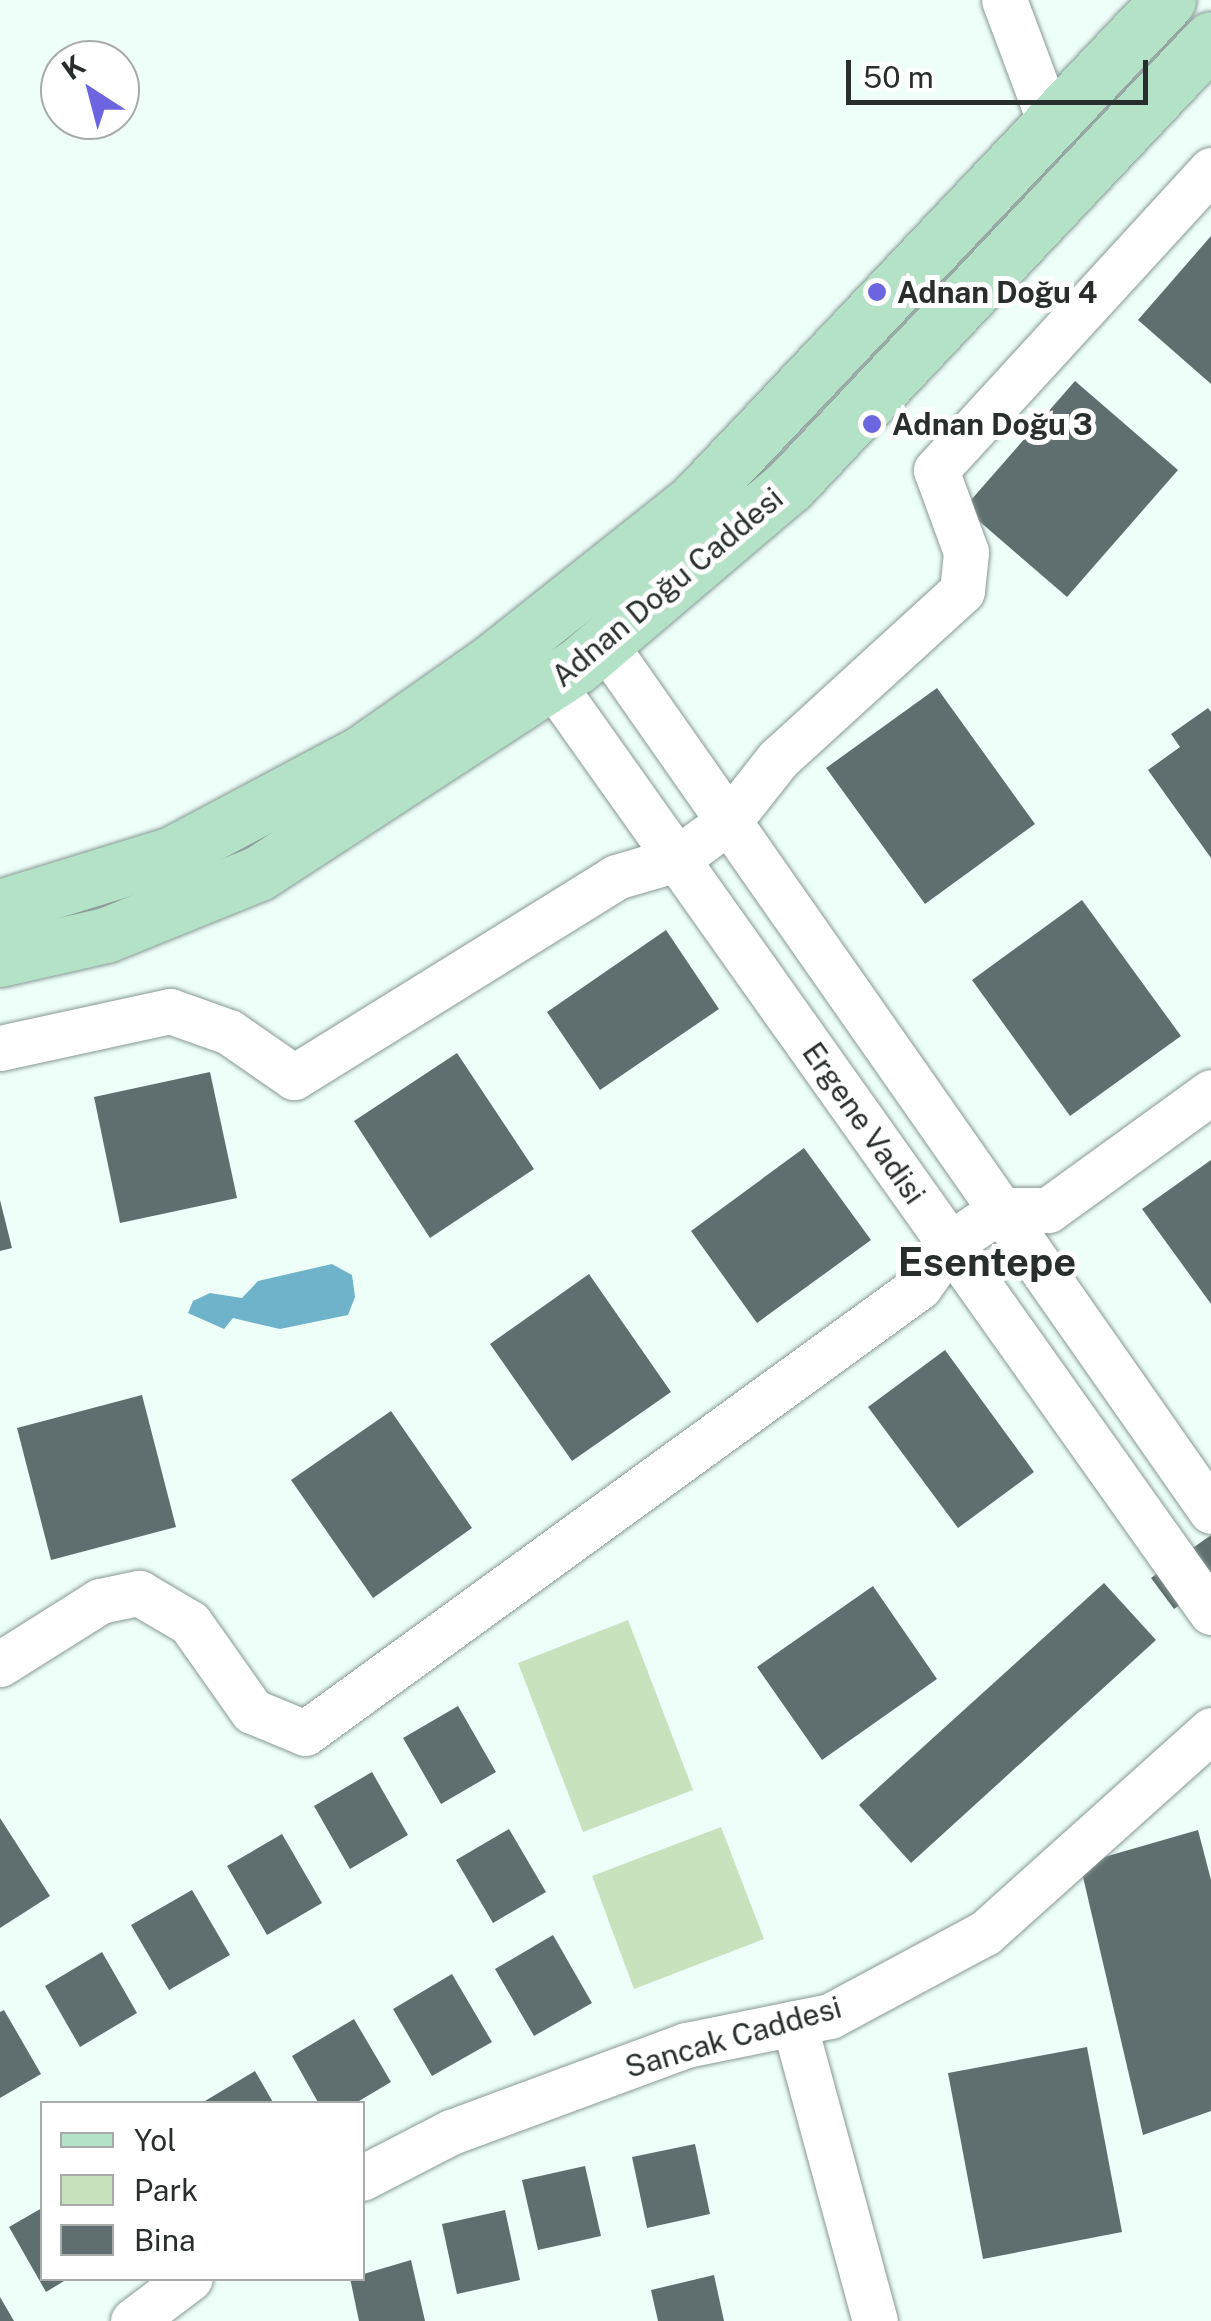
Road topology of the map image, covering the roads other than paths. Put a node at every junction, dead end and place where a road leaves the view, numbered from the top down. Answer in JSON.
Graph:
{"nodes":[{"id":1,"x":1004,"y":0,"type":"edge"},
{"id":2,"x":1168,"y":0,"type":"edge"},
{"id":3,"x":1211,"y":39,"type":"edge"},
{"id":4,"x":1052,"y":128,"type":"junction"},
{"id":5,"x":1211,"y":170,"type":"edge"},
{"id":6,"x":604,"y":644,"type":"junction"},
{"id":7,"x":552,"y":683,"type":"junction"},
{"id":8,"x":778,"y":759,"type":"junction"},
{"id":9,"x":700,"y":780,"type":"junction"},
{"id":10,"x":648,"y":819,"type":"junction"},
{"id":11,"x":729,"y":821,"type":"junction"},
{"id":12,"x":677,"y":859,"type":"junction"},
{"id":13,"x":616,"y":877,"type":"junction"},
{"id":14,"x":0,"y":907,"type":"edge"},
{"id":15,"x":0,"y":959,"type":"edge"},
{"id":16,"x":0,"y":1048,"type":"edge"},
{"id":17,"x":1211,"y":1092,"type":"edge"},
{"id":18,"x":1000,"y":1210,"type":"junction"},
{"id":19,"x":1048,"y":1210,"type":"junction"},
{"id":20,"x":950,"y":1244,"type":"junction"},
{"id":21,"x":1028,"y":1251,"type":"junction"},
{"id":22,"x":980,"y":1286,"type":"junction"},
{"id":23,"x":919,"y":1287,"type":"junction"},
{"id":24,"x":1211,"y":1511,"type":"edge"},
{"id":25,"x":1211,"y":1612,"type":"edge"},
{"id":26,"x":0,"y":1664,"type":"edge"},
{"id":27,"x":1211,"y":1730,"type":"edge"},
{"id":28,"x":794,"y":2022,"type":"junction"},
{"id":29,"x":365,"y":2176,"type":"edge"},
{"id":30,"x":186,"y":2281,"type":"edge"},
{"id":31,"x":133,"y":2321,"type":"edge"},
{"id":32,"x":875,"y":2321,"type":"edge"}],
"edges":[{"from":1,"to":4,"type":"street"},
{"from":2,"to":4,"type":"main road","name":"Adnan Doğu Caddesi"},
{"from":3,"to":6,"type":"main road","name":"Adnan Doğu Caddesi"},
{"from":4,"to":14,"type":"main road","name":"Adnan Doğu Caddesi"},
{"from":5,"to":8,"type":"street"},
{"from":6,"to":7,"type":"main road","name":"Adnan Doğu Caddesi"},
{"from":6,"to":9,"type":"street","name":"Ergene Vadisi"},
{"from":7,"to":10,"type":"street","name":"Ergene Vadisi"},
{"from":7,"to":15,"type":"main road","name":"Adnan Doğu Caddesi"},
{"from":8,"to":9,"type":"street"},
{"from":8,"to":11,"type":"street"},
{"from":9,"to":10,"type":"street"},
{"from":9,"to":11,"type":"street","name":"Ergene Vadisi"},
{"from":10,"to":12,"type":"street","name":"Ergene Vadisi"},
{"from":10,"to":13,"type":"street"},
{"from":11,"to":12,"type":"street"},
{"from":11,"to":18,"type":"street","name":"Ergene Vadisi"},
{"from":12,"to":13,"type":"street"},
{"from":12,"to":20,"type":"street","name":"Ergene Vadisi"},
{"from":13,"to":16,"type":"street"},
{"from":17,"to":19,"type":"street"},
{"from":18,"to":19,"type":"street"},
{"from":18,"to":20,"type":"street"},
{"from":18,"to":21,"type":"street","name":"Ergene Vadisi"},
{"from":19,"to":21,"type":"street"},
{"from":20,"to":22,"type":"street","name":"Ergene Vadisi"},
{"from":20,"to":23,"type":"street"},
{"from":21,"to":22,"type":"street"},
{"from":21,"to":24,"type":"street","name":"Ergene Vadisi"},
{"from":22,"to":23,"type":"street"},
{"from":22,"to":25,"type":"street","name":"Ergene Vadisi"},
{"from":23,"to":26,"type":"street"},
{"from":27,"to":28,"type":"street","name":"Sancak Caddesi"},
{"from":28,"to":29,"type":"street","name":"Sancak Caddesi"},
{"from":28,"to":32,"type":"street"},
{"from":30,"to":31,"type":"street"}]}
